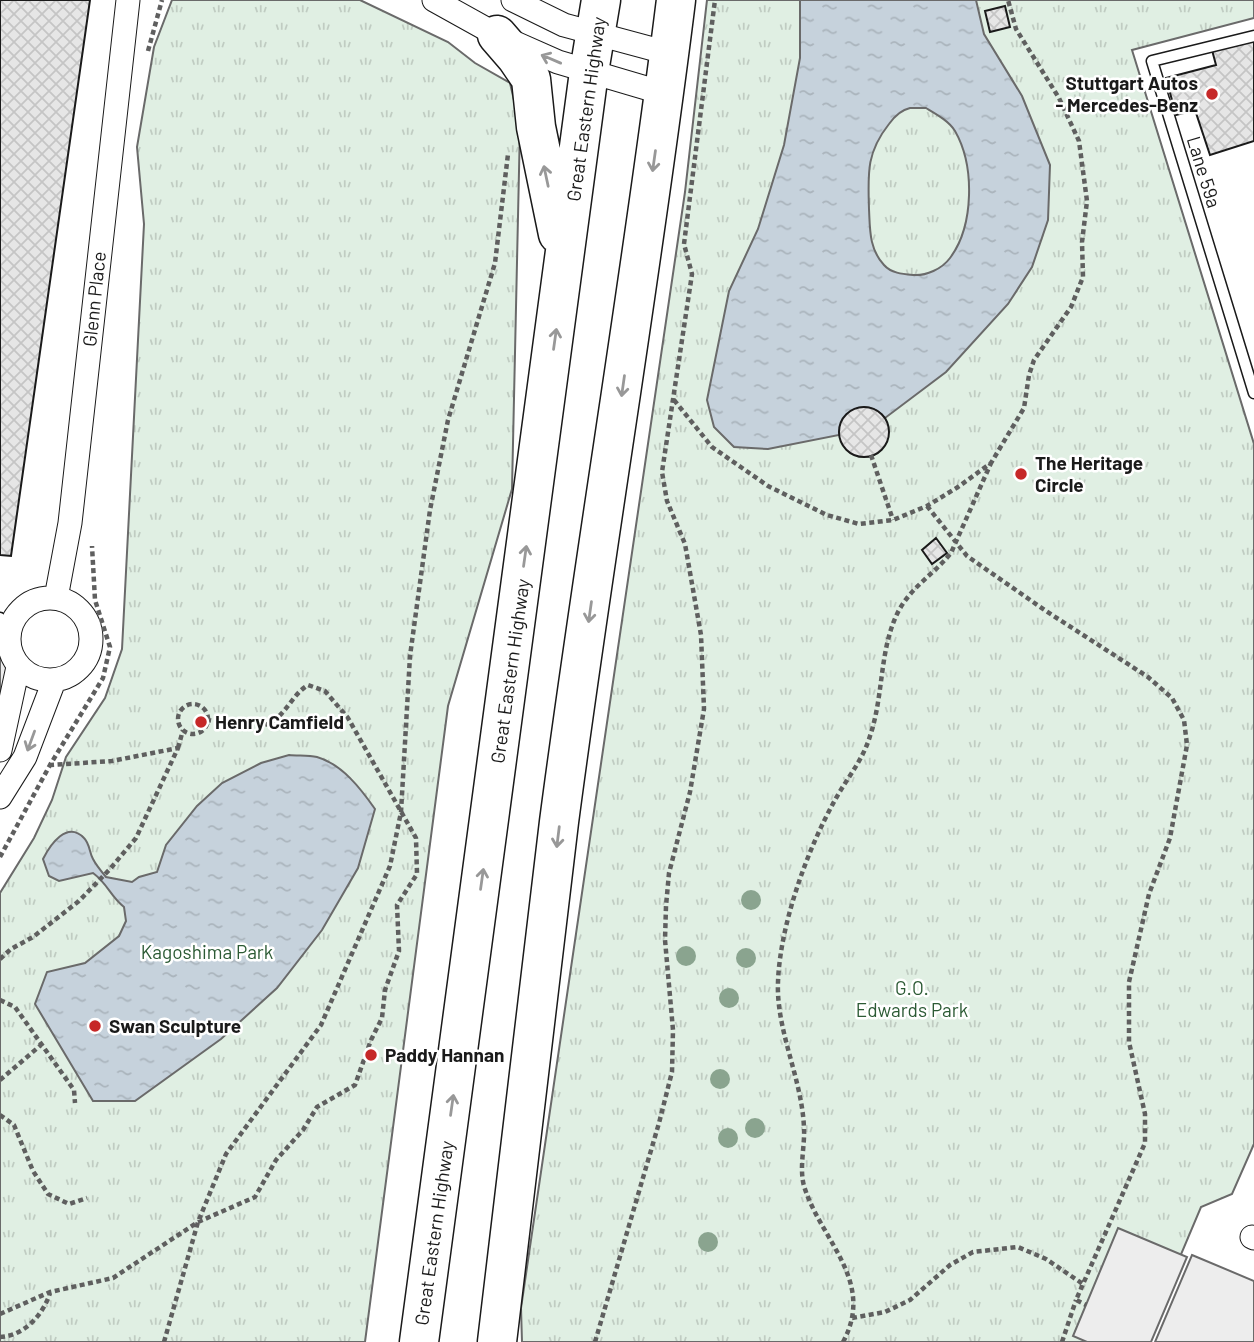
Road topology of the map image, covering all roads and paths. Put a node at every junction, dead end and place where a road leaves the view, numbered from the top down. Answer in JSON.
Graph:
{"nodes":[{"id":1,"x":128,"y":0,"type":"edge"},
{"id":2,"x":149,"y":0,"type":"edge"},
{"id":3,"x":434,"y":0,"type":"edge"},
{"id":4,"x":513,"y":0,"type":"edge"},
{"id":5,"x":676,"y":0,"type":"edge"},
{"id":6,"x":715,"y":0,"type":"edge"},
{"id":7,"x":1008,"y":0,"type":"edge"},
{"id":8,"x":161,"y":2,"type":"edge"},
{"id":9,"x":599,"y":18,"type":"edge"},
{"id":10,"x":497,"y":35,"type":"junction"},
{"id":11,"x":1254,"y":36,"type":"edge"},
{"id":12,"x":668,"y":53,"type":"junction"},
{"id":13,"x":589,"y":72,"type":"junction"},
{"id":14,"x":663,"y":93,"type":"junction"},
{"id":15,"x":509,"y":146,"type":"dead end"},
{"id":16,"x":564,"y":267,"type":"junction"},
{"id":17,"x":1254,"y":393,"type":"edge"},
{"id":18,"x":673,"y":399,"type":"junction"},
{"id":19,"x":871,"y":455,"type":"dead end"},
{"id":20,"x":991,"y":463,"type":"junction"},
{"id":21,"x":927,"y":506,"type":"junction"},
{"id":22,"x":893,"y":520,"type":"junction"},
{"id":23,"x":955,"y":543,"type":"junction"},
{"id":24,"x":56,"y":598,"type":"junction"},
{"id":25,"x":5,"y":624,"type":"edge"},
{"id":26,"x":18,"y":667,"type":"junction"},
{"id":27,"x":54,"y":681,"type":"junction"},
{"id":28,"x":208,"y":720,"type":"junction"},
{"id":29,"x":183,"y":730,"type":"junction"},
{"id":30,"x":178,"y":748,"type":"junction"},
{"id":31,"x":0,"y":750,"type":"edge"},
{"id":32,"x":50,"y":765,"type":"dead end"},
{"id":33,"x":0,"y":797,"type":"edge"},
{"id":34,"x":401,"y":812,"type":"junction"},
{"id":35,"x":0,"y":959,"type":"edge"},
{"id":36,"x":0,"y":1000,"type":"edge"},
{"id":37,"x":41,"y":1045,"type":"junction"},
{"id":38,"x":0,"y":1080,"type":"edge"},
{"id":39,"x":75,"y":1103,"type":"dead end"},
{"id":40,"x":0,"y":1115,"type":"edge"},
{"id":41,"x":87,"y":1198,"type":"dead end"},
{"id":42,"x":198,"y":1222,"type":"junction"},
{"id":43,"x":1083,"y":1284,"type":"junction"},
{"id":44,"x":50,"y":1292,"type":"junction"},
{"id":45,"x":1076,"y":1300,"type":"junction"},
{"id":46,"x":1086,"y":1305,"type":"dead end"},
{"id":47,"x":0,"y":1314,"type":"edge"},
{"id":48,"x":852,"y":1318,"type":"junction"},
{"id":49,"x":0,"y":1337,"type":"edge"},
{"id":50,"x":164,"y":1342,"type":"edge"},
{"id":51,"x":419,"y":1342,"type":"edge"},
{"id":52,"x":497,"y":1342,"type":"edge"},
{"id":53,"x":595,"y":1342,"type":"edge"},
{"id":54,"x":843,"y":1342,"type":"edge"},
{"id":55,"x":1062,"y":1342,"type":"edge"}],
"edges":[{"from":1,"to":24,"type":"street","name":"Glenn Place"},
{"from":2,"to":8,"type":"path"},
{"from":3,"to":10,"type":"street"},
{"from":4,"to":9,"type":"street"},
{"from":5,"to":12,"type":"highway"},
{"from":6,"to":18,"type":"path"},
{"from":7,"to":20,"type":"path"},
{"from":9,"to":12,"type":"street"},
{"from":9,"to":13,"type":"highway","name":"Great Eastern Highway"},
{"from":13,"to":10,"type":"street","one_way":true},
{"from":16,"to":10,"type":"highway","one_way":true},
{"from":11,"to":17,"type":"lane","name":"Lane 59a"},
{"from":12,"to":14,"type":"highway"},
{"from":13,"to":14,"type":"street"},
{"from":13,"to":16,"type":"highway","name":"Great Eastern Highway"},
{"from":14,"to":52,"type":"highway","one_way":true},
{"from":15,"to":34,"type":"path"},
{"from":51,"to":16,"type":"highway","name":"Great Eastern Highway","one_way":true},
{"from":18,"to":22,"type":"path"},
{"from":18,"to":53,"type":"path"},
{"from":19,"to":22,"type":"path"},
{"from":20,"to":21,"type":"path"},
{"from":20,"to":23,"type":"path"},
{"from":21,"to":22,"type":"path"},
{"from":21,"to":23,"type":"path"},
{"from":23,"to":43,"type":"path"},
{"from":23,"to":48,"type":"path"},
{"from":24,"to":25,"type":"street"},
{"from":24,"to":27,"type":"street"},
{"from":25,"to":26,"type":"street"},
{"from":26,"to":27,"type":"street"},
{"from":26,"to":31,"type":"street"},
{"from":27,"to":33,"type":"street","one_way":true},
{"from":28,"to":29,"type":"path"},
{"from":28,"to":29,"type":"path"},
{"from":28,"to":34,"type":"path"},
{"from":29,"to":30,"type":"path"},
{"from":30,"to":32,"type":"path"},
{"from":30,"to":35,"type":"path"},
{"from":34,"to":42,"type":"path"},
{"from":34,"to":42,"type":"path"},
{"from":36,"to":37,"type":"path"},
{"from":37,"to":38,"type":"path"},
{"from":37,"to":39,"type":"path"},
{"from":40,"to":41,"type":"path"},
{"from":42,"to":44,"type":"path"},
{"from":42,"to":50,"type":"path"},
{"from":43,"to":45,"type":"path"},
{"from":43,"to":48,"type":"path"},
{"from":44,"to":47,"type":"path"},
{"from":44,"to":49,"type":"path"},
{"from":45,"to":46,"type":"path"},
{"from":45,"to":55,"type":"path"},
{"from":48,"to":54,"type":"path"}]}
